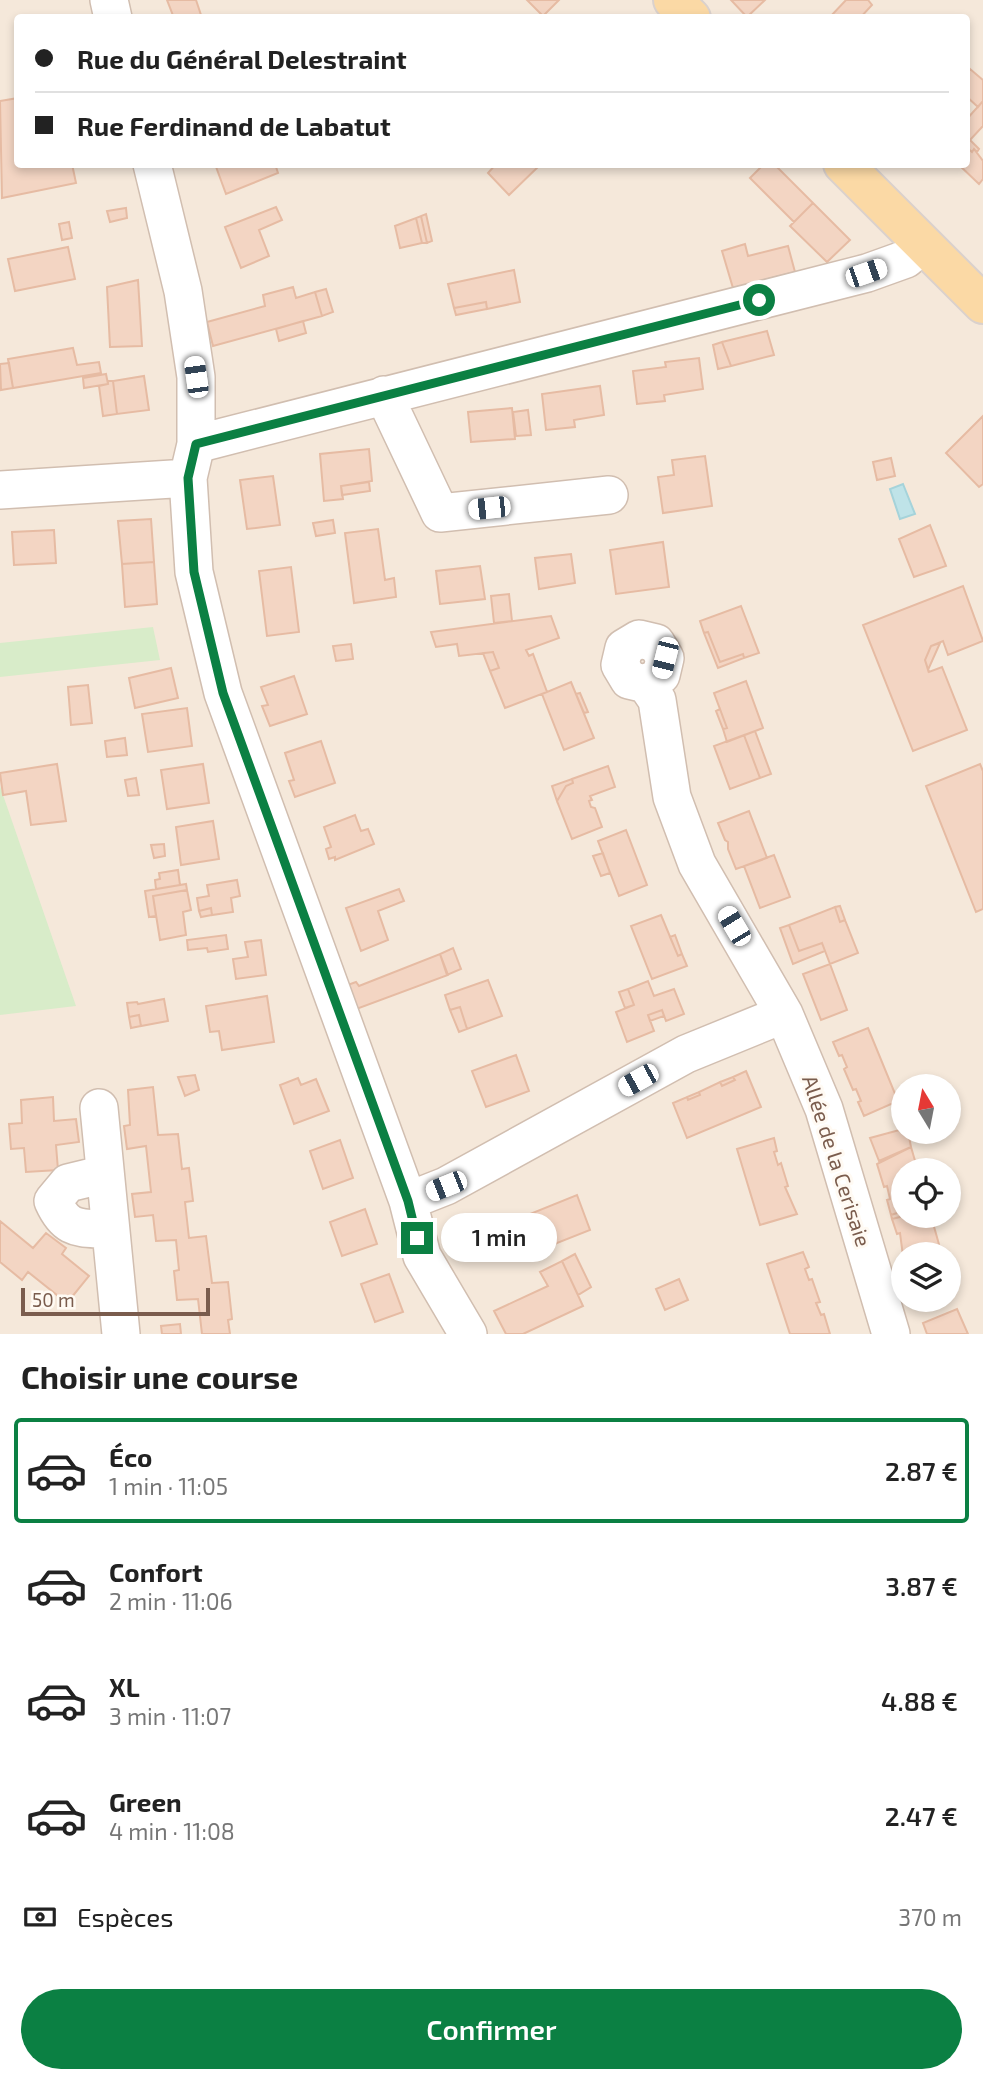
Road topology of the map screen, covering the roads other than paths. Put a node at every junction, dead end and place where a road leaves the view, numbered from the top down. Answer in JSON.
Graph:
{"nodes":[{"id":1,"x":673,"y":0,"type":"edge"},
{"id":2,"x":687,"y":14,"type":"edge"},
{"id":3,"x":153,"y":168,"type":"edge"},
{"id":4,"x":847,"y":168,"type":"edge"},
{"id":5,"x":923,"y":244,"type":"junction"},
{"id":6,"x":983,"y":304,"type":"edge"},
{"id":7,"x":384,"y":395,"type":"junction"},
{"id":8,"x":192,"y":461,"type":"junction"},
{"id":9,"x":0,"y":490,"type":"edge"},
{"id":10,"x":609,"y":495,"type":"dead end"},
{"id":11,"x":646,"y":684,"type":"dead end"},
{"id":12,"x":784,"y":1014,"type":"junction"},
{"id":13,"x":99,"y":1108,"type":"dead end"},
{"id":14,"x":105,"y":1174,"type":"junction"},
{"id":15,"x":408,"y":1201,"type":"junction"},
{"id":16,"x":110,"y":1230,"type":"junction"},
{"id":17,"x":121,"y":1334,"type":"edge"},
{"id":18,"x":468,"y":1334,"type":"edge"},
{"id":19,"x":891,"y":1334,"type":"edge"}],
"edges":[{"from":1,"to":2,"type":"main road"},
{"from":3,"to":8,"type":"street"},
{"from":4,"to":5,"type":"main road"},
{"from":5,"to":6,"type":"main road"},
{"from":5,"to":7,"type":"street"},
{"from":7,"to":8,"type":"street"},
{"from":7,"to":10,"type":"street"},
{"from":8,"to":9,"type":"street"},
{"from":8,"to":15,"type":"street"},
{"from":11,"to":12,"type":"street","name":"Allée de la Cerisaie"},
{"from":12,"to":15,"type":"street"},
{"from":12,"to":19,"type":"street","name":"Allée de la Cerisaie"},
{"from":13,"to":14,"type":"street"},
{"from":14,"to":16,"type":"street"},
{"from":14,"to":16,"type":"street"},
{"from":15,"to":18,"type":"street"},
{"from":16,"to":17,"type":"street"}]}
